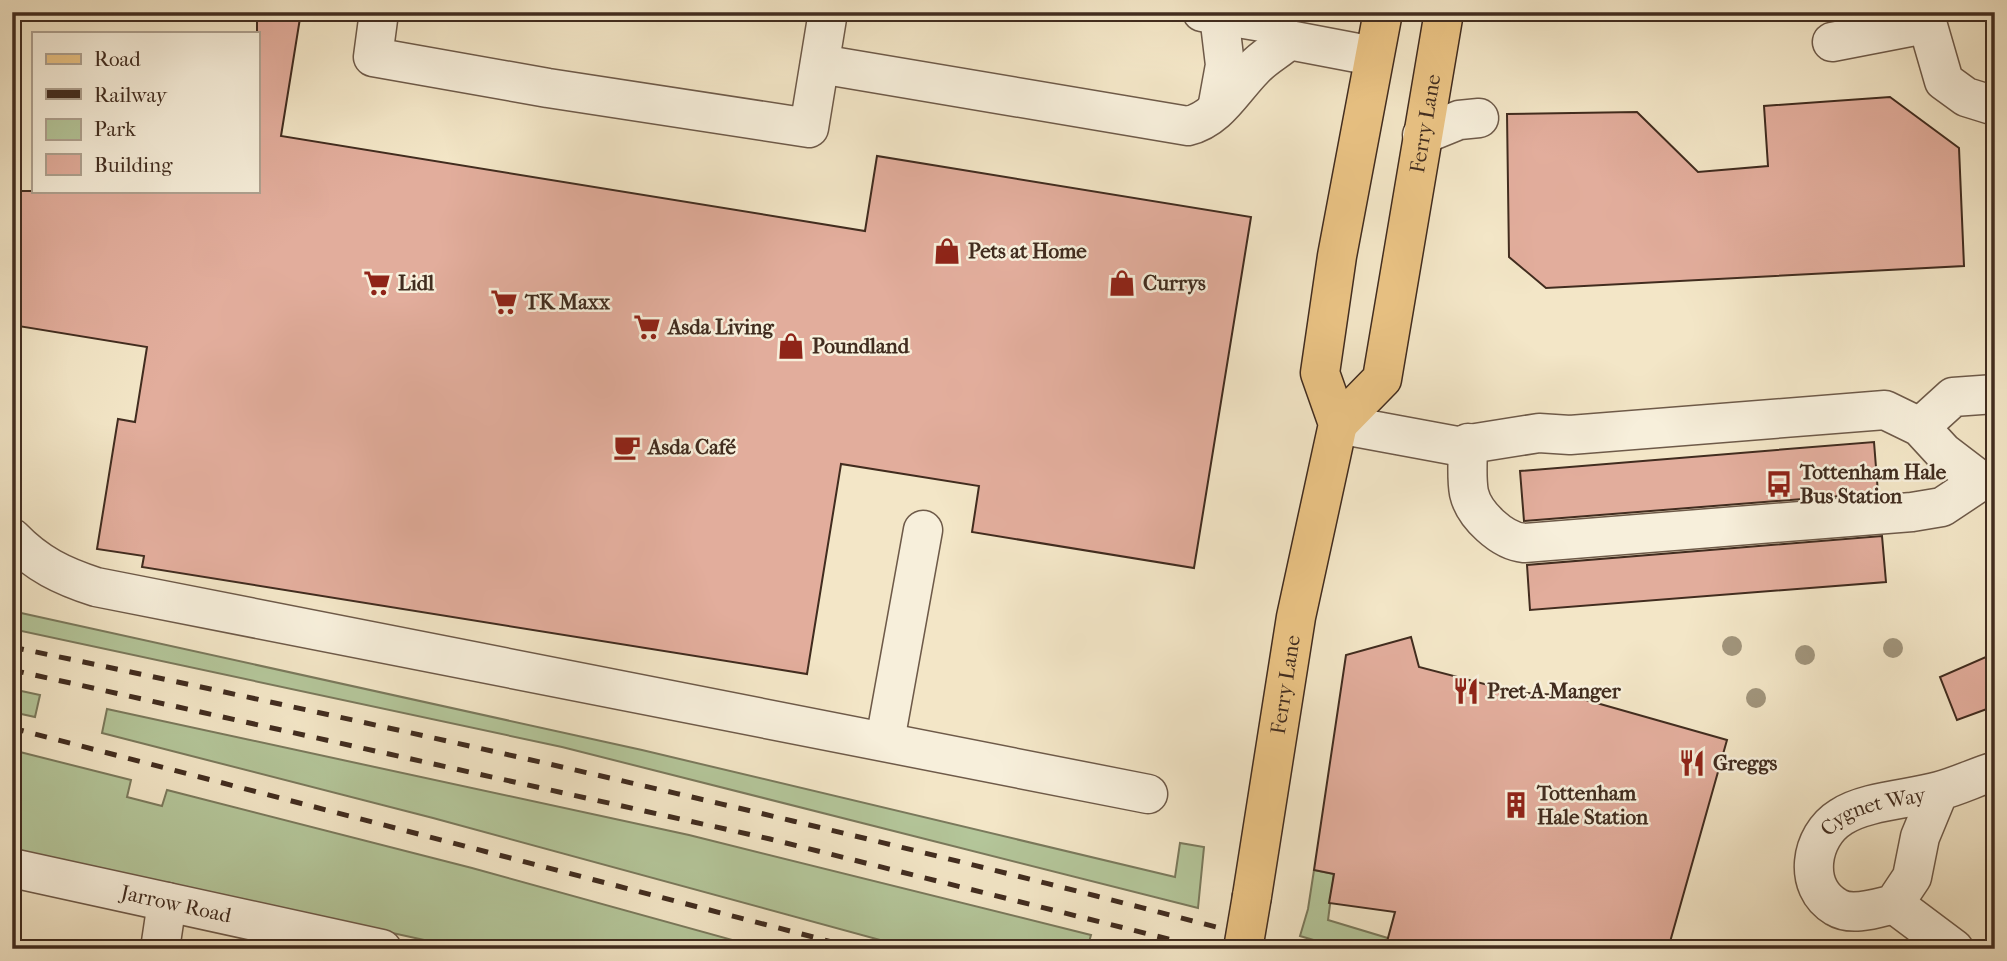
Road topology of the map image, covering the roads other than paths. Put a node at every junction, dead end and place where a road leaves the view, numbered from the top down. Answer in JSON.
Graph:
{"nodes":[{"id":1,"x":379,"y":12,"type":"edge"},
{"id":2,"x":828,"y":12,"type":"edge"},
{"id":3,"x":1382,"y":12,"type":"edge"},
{"id":4,"x":1444,"y":12,"type":"edge"},
{"id":5,"x":1210,"y":14,"type":"edge"},
{"id":6,"x":1924,"y":18,"type":"edge"},
{"id":7,"x":1289,"y":40,"type":"junction"},
{"id":8,"x":1832,"y":42,"type":"dead end"},
{"id":9,"x":1373,"y":56,"type":"junction"},
{"id":10,"x":820,"y":64,"type":"junction"},
{"id":11,"x":1995,"y":106,"type":"edge"},
{"id":12,"x":1217,"y":109,"type":"junction"},
{"id":13,"x":1479,"y":118,"type":"dead end"},
{"id":14,"x":1422,"y":135,"type":"junction"},
{"id":15,"x":1995,"y":394,"type":"edge"},
{"id":16,"x":1338,"y":424,"type":"junction"},
{"id":17,"x":1920,"y":427,"type":"junction"},
{"id":18,"x":1468,"y":443,"type":"junction"},
{"id":19,"x":1988,"y":480,"type":"edge"},
{"id":20,"x":923,"y":530,"type":"dead end"},
{"id":21,"x":12,"y":538,"type":"edge"},
{"id":22,"x":885,"y":741,"type":"junction"},
{"id":23,"x":1995,"y":771,"type":"edge"},
{"id":24,"x":1939,"y":791,"type":"junction"},
{"id":25,"x":1147,"y":794,"type":"dead end"},
{"id":26,"x":12,"y":868,"type":"edge"},
{"id":27,"x":167,"y":902,"type":"junction"},
{"id":28,"x":1894,"y":904,"type":"junction"},
{"id":29,"x":160,"y":949,"type":"edge"},
{"id":30,"x":382,"y":949,"type":"edge"},
{"id":31,"x":1243,"y":949,"type":"edge"},
{"id":32,"x":1954,"y":949,"type":"edge"}],
"edges":[{"from":1,"to":10,"type":"street"},
{"from":2,"to":10,"type":"street"},
{"from":3,"to":9,"type":"main road"},
{"from":4,"to":14,"type":"main road","name":"Ferry Lane"},
{"from":5,"to":7,"type":"street"},
{"from":5,"to":12,"type":"street"},
{"from":6,"to":8,"type":"street"},
{"from":6,"to":11,"type":"street"},
{"from":7,"to":9,"type":"street"},
{"from":7,"to":12,"type":"street"},
{"from":9,"to":16,"type":"main road"},
{"from":10,"to":12,"type":"street"},
{"from":13,"to":14,"type":"street"},
{"from":14,"to":16,"type":"main road","name":"Ferry Lane"},
{"from":15,"to":17,"type":"street"},
{"from":16,"to":18,"type":"street"},
{"from":16,"to":31,"type":"main road","name":"Ferry Lane","bridge":true},
{"from":17,"to":18,"type":"street"},
{"from":17,"to":19,"type":"street"},
{"from":18,"to":19,"type":"street"},
{"from":20,"to":22,"type":"street"},
{"from":21,"to":22,"type":"street"},
{"from":22,"to":25,"type":"street"},
{"from":23,"to":24,"type":"street","name":"Cygnet Way"},
{"from":24,"to":28,"type":"street","name":"Cygnet Way"},
{"from":24,"to":28,"type":"street","name":"Cygnet Way"},
{"from":26,"to":27,"type":"street","name":"Jarrow Road"},
{"from":27,"to":29,"type":"street"},
{"from":27,"to":30,"type":"street","name":"Jarrow Road"},
{"from":28,"to":32,"type":"street"}]}
